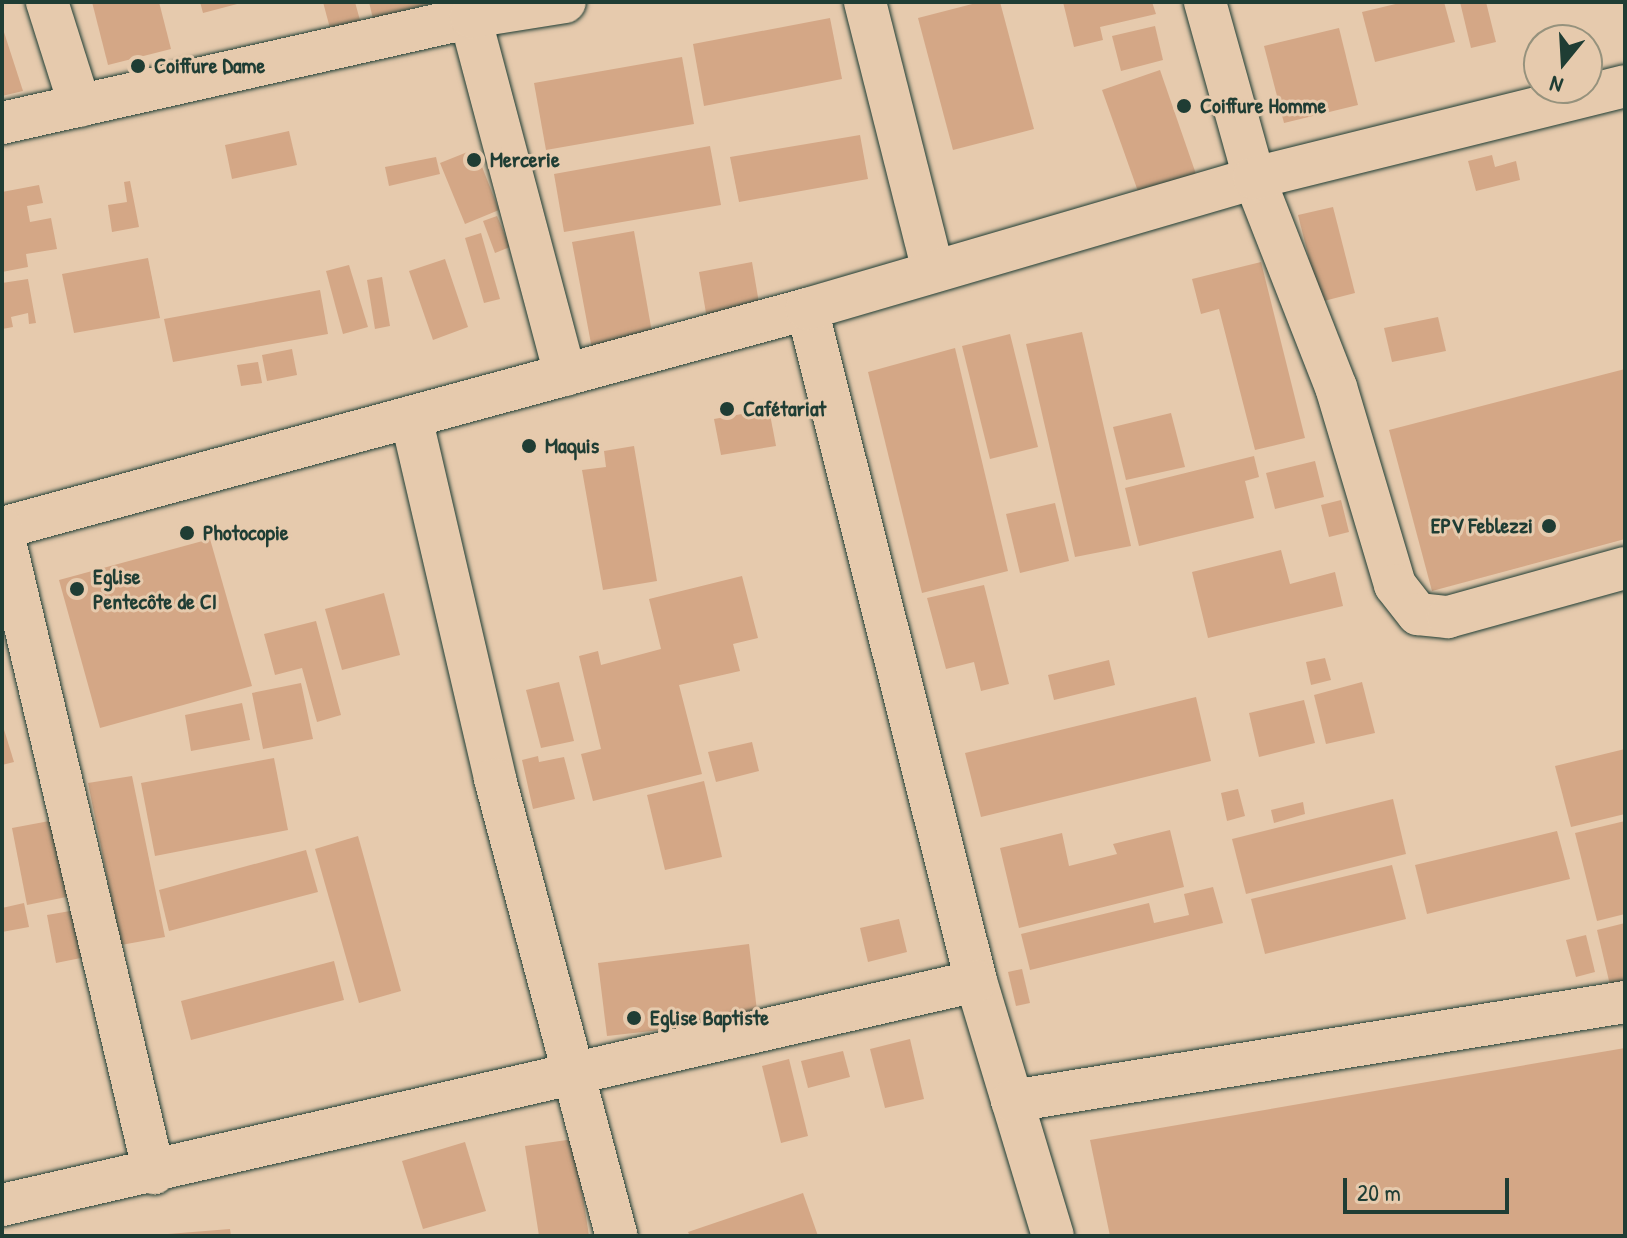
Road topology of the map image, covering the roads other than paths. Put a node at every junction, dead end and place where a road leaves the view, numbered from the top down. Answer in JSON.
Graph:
{"nodes":[{"id":1,"x":47,"y":2,"type":"edge"},
{"id":2,"x":565,"y":2,"type":"edge"},
{"id":3,"x":865,"y":2,"type":"edge"},
{"id":4,"x":1205,"y":2,"type":"edge"},
{"id":5,"x":468,"y":9,"type":"edge"},
{"id":6,"x":1625,"y":86,"type":"edge"},
{"id":7,"x":80,"y":106,"type":"junction"},
{"id":8,"x":2,"y":123,"type":"edge"},
{"id":9,"x":1254,"y":178,"type":"junction"},
{"id":10,"x":933,"y":270,"type":"junction"},
{"id":11,"x":807,"y":309,"type":"junction"},
{"id":12,"x":565,"y":375,"type":"junction"},
{"id":13,"x":411,"y":417,"type":"junction"},
{"id":14,"x":2,"y":528,"type":"edge"},
{"id":15,"x":1625,"y":568,"type":"edge"},
{"id":16,"x":976,"y":981,"type":"junction"},
{"id":17,"x":1625,"y":1002,"type":"edge"},
{"id":18,"x":578,"y":1072,"type":"junction"},
{"id":19,"x":1012,"y":1101,"type":"junction"},
{"id":20,"x":154,"y":1173,"type":"junction"},
{"id":21,"x":2,"y":1205,"type":"edge"},
{"id":22,"x":617,"y":1236,"type":"edge"},
{"id":23,"x":1053,"y":1236,"type":"edge"}],
"edges":[{"from":1,"to":7,"type":"street"},
{"from":2,"to":5,"type":"street"},
{"from":3,"to":10,"type":"street"},
{"from":4,"to":9,"type":"street"},
{"from":5,"to":7,"type":"street"},
{"from":5,"to":12,"type":"street"},
{"from":6,"to":9,"type":"street"},
{"from":7,"to":8,"type":"street"},
{"from":9,"to":10,"type":"street"},
{"from":9,"to":15,"type":"street"},
{"from":10,"to":11,"type":"street"},
{"from":11,"to":12,"type":"street"},
{"from":11,"to":16,"type":"street"},
{"from":12,"to":13,"type":"street"},
{"from":13,"to":14,"type":"street"},
{"from":13,"to":18,"type":"street"},
{"from":14,"to":20,"type":"street"},
{"from":16,"to":18,"type":"street"},
{"from":16,"to":19,"type":"street"},
{"from":17,"to":19,"type":"street"},
{"from":18,"to":20,"type":"street"},
{"from":18,"to":22,"type":"street"},
{"from":19,"to":23,"type":"street"},
{"from":20,"to":21,"type":"street"}]}
